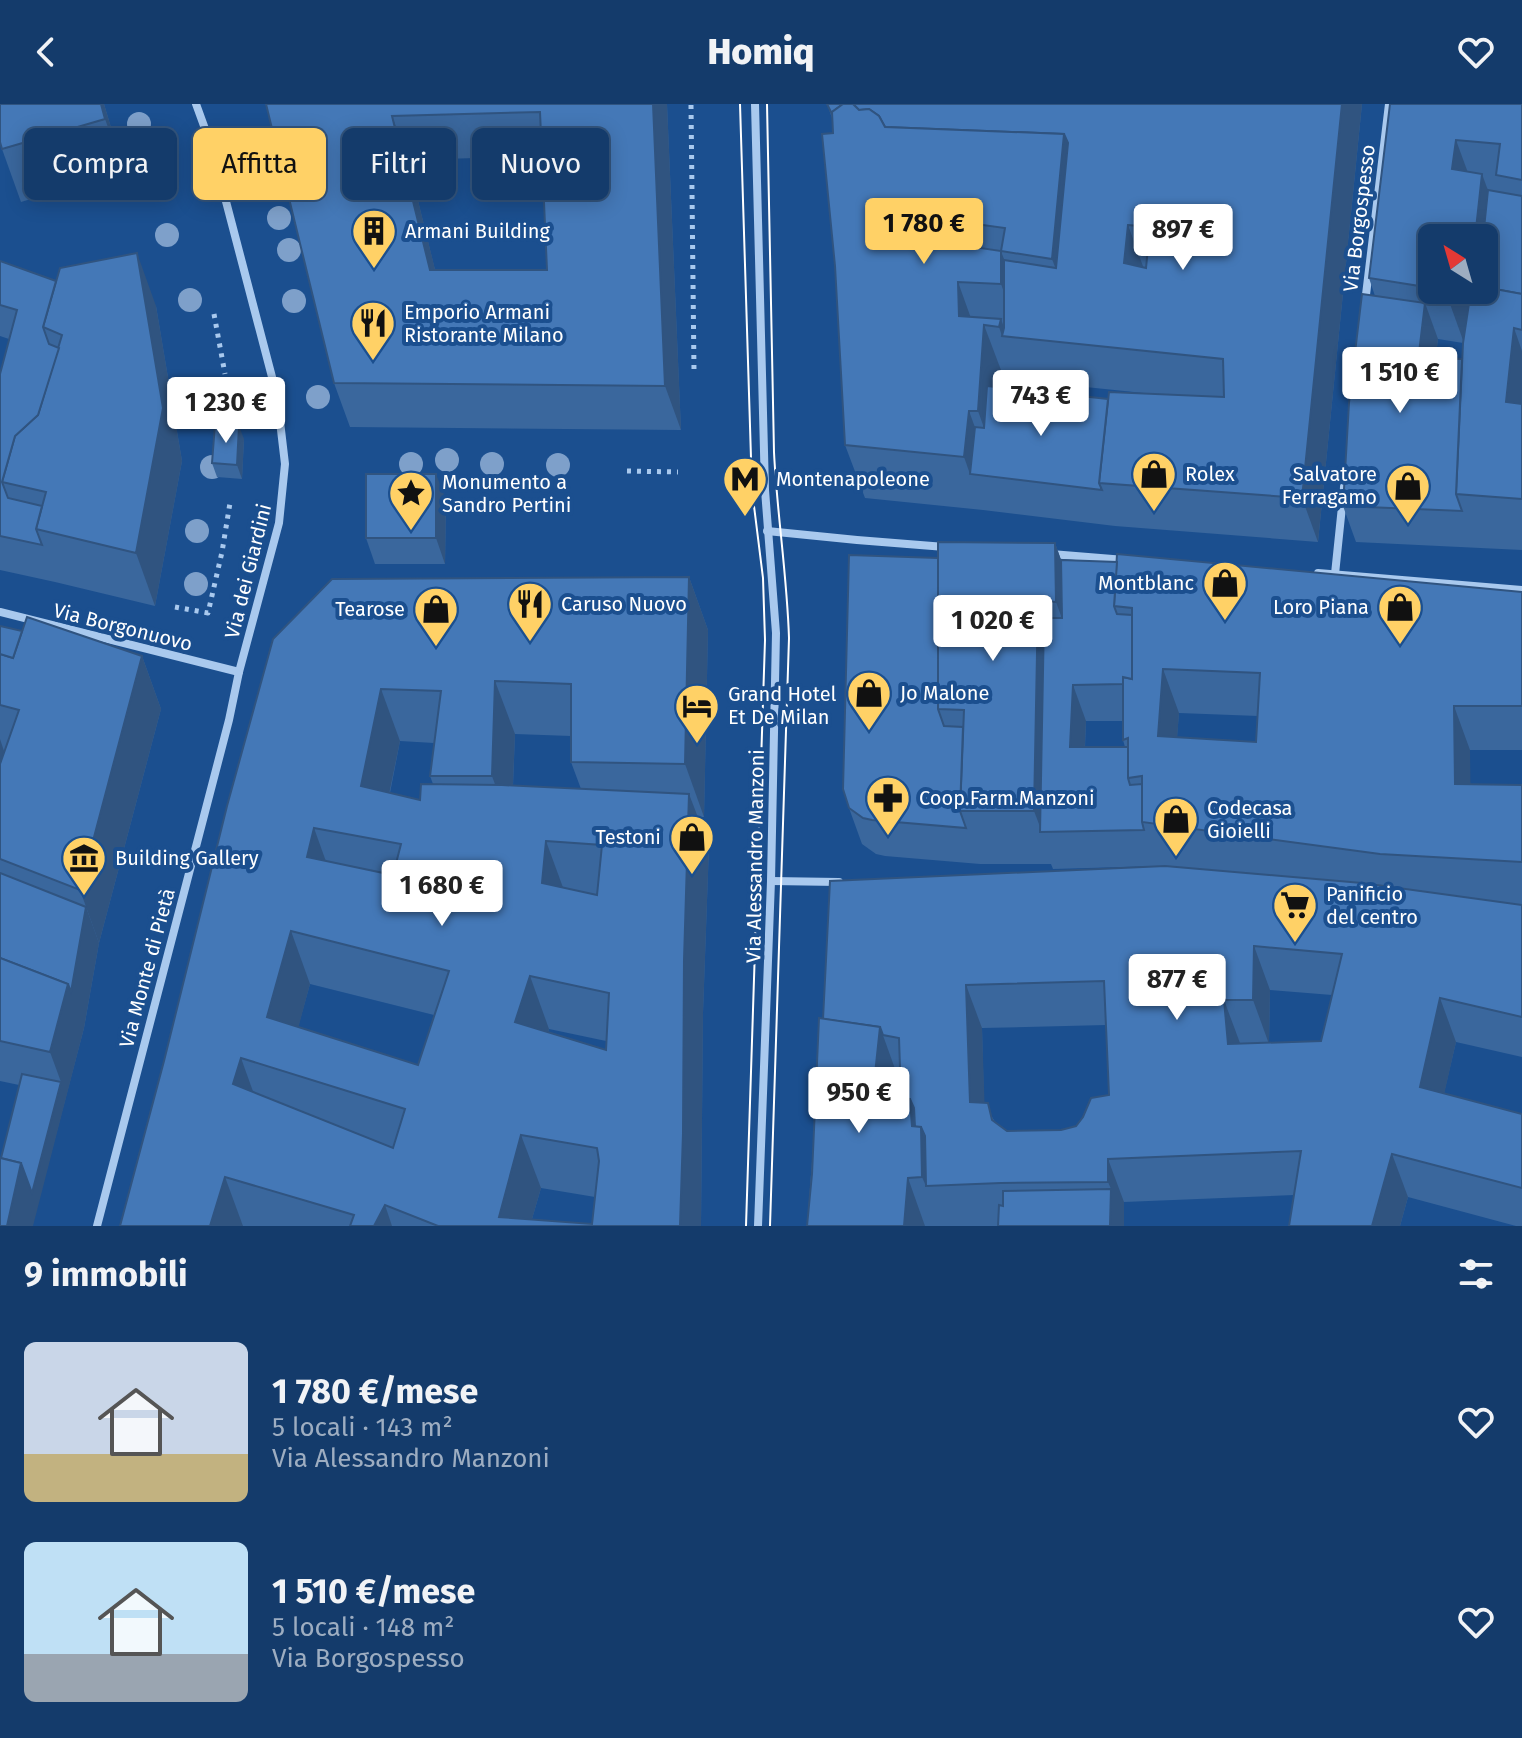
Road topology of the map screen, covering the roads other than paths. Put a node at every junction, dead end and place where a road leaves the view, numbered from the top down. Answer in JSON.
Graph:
{"nodes":[{"id":1,"x":196,"y":104,"type":"edge"},
{"id":2,"x":755,"y":104,"type":"edge"},
{"id":3,"x":1389,"y":104,"type":"edge"},
{"id":4,"x":1365,"y":306,"type":"edge"},
{"id":5,"x":1346,"y":461,"type":"edge"},
{"id":6,"x":767,"y":531,"type":"junction"},
{"id":7,"x":952,"y":547,"type":"edge"},
{"id":8,"x":1048,"y":554,"type":"edge"},
{"id":9,"x":1128,"y":560,"type":"edge"},
{"id":10,"x":1303,"y":572,"type":"edge"},
{"id":11,"x":1335,"y":574,"type":"junction"},
{"id":12,"x":1522,"y":590,"type":"edge"},
{"id":13,"x":0,"y":612,"type":"edge"},
{"id":14,"x":239,"y":672,"type":"junction"},
{"id":15,"x":771,"y":881,"type":"junction"},
{"id":16,"x":845,"y":882,"type":"edge"},
{"id":17,"x":97,"y":1226,"type":"edge"},
{"id":18,"x":758,"y":1226,"type":"edge"}],
"edges":[{"from":1,"to":14,"type":"street","name":"Via dei Giardini"},
{"from":2,"to":6,"type":"street","name":"Via Alessandro Manzoni"},
{"from":3,"to":4,"type":"street","name":"Via Borgospesso"},
{"from":5,"to":11,"type":"street"},
{"from":6,"to":7,"type":"street"},
{"from":6,"to":15,"type":"street","name":"Via Alessandro Manzoni"},
{"from":8,"to":9,"type":"street"},
{"from":10,"to":11,"type":"street"},
{"from":11,"to":12,"type":"street"},
{"from":13,"to":14,"type":"street","name":"Via Borgonuovo"},
{"from":14,"to":17,"type":"street","name":"Via Monte di Pietà"},
{"from":15,"to":16,"type":"street"},
{"from":15,"to":18,"type":"street","name":"Via Alessandro Manzoni"}]}
